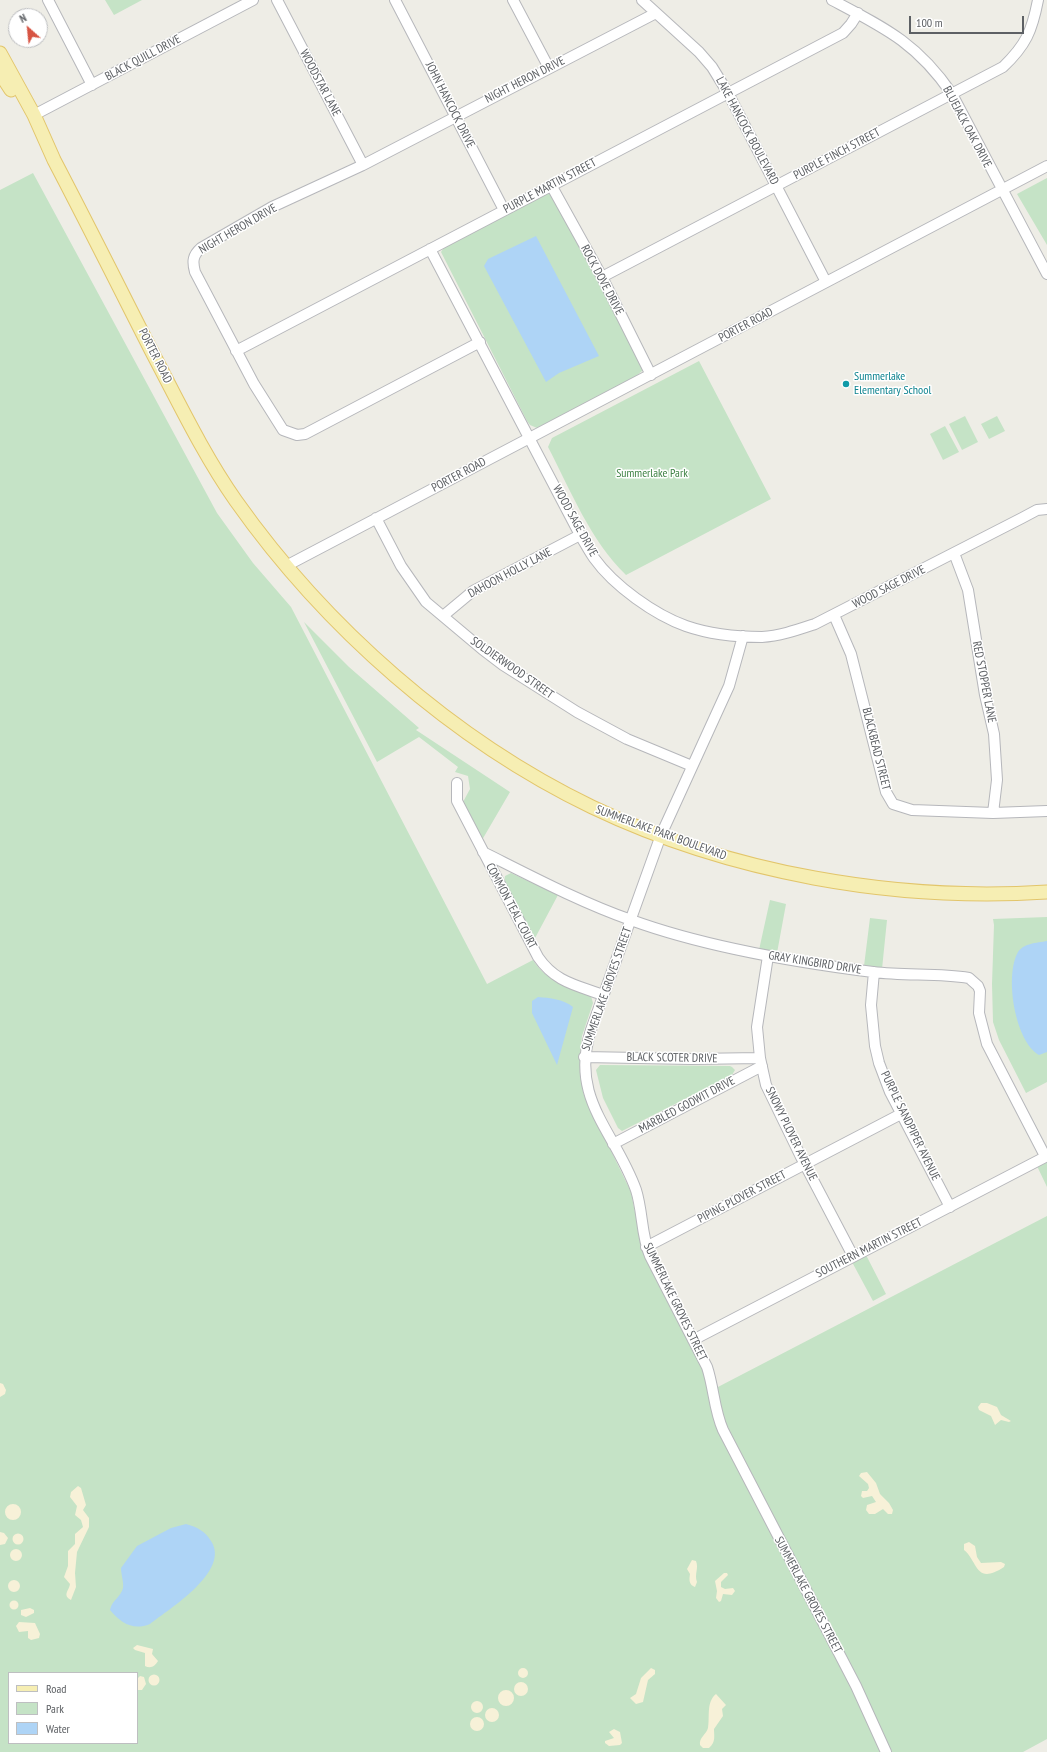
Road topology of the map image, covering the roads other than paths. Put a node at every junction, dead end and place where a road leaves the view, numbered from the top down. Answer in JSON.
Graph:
{"nodes":[{"id":1,"x":48,"y":0,"type":"edge"},
{"id":2,"x":253,"y":0,"type":"edge"},
{"id":3,"x":277,"y":0,"type":"edge"},
{"id":4,"x":395,"y":0,"type":"edge"},
{"id":5,"x":513,"y":0,"type":"edge"},
{"id":6,"x":642,"y":0,"type":"edge"},
{"id":7,"x":832,"y":0,"type":"edge"},
{"id":8,"x":1038,"y":0,"type":"edge"},
{"id":9,"x":656,"y":13,"type":"junction"},
{"id":10,"x":858,"y":14,"type":"junction"},
{"id":11,"x":0,"y":53,"type":"edge"},
{"id":12,"x":549,"y":68,"type":"junction"},
{"id":13,"x":0,"y":73,"type":"edge"},
{"id":14,"x":92,"y":85,"type":"junction"},
{"id":15,"x":728,"y":92,"type":"junction"},
{"id":16,"x":952,"y":94,"type":"junction"},
{"id":17,"x":34,"y":115,"type":"junction"},
{"id":18,"x":456,"y":116,"type":"junction"},
{"id":19,"x":54,"y":160,"type":"junction"},
{"id":20,"x":363,"y":165,"type":"junction"},
{"id":21,"x":1047,"y":166,"type":"edge"},
{"id":22,"x":551,"y":185,"type":"junction"},
{"id":23,"x":776,"y":186,"type":"junction"},
{"id":24,"x":1001,"y":190,"type":"junction"},
{"id":25,"x":504,"y":210,"type":"junction"},
{"id":26,"x":430,"y":248,"type":"junction"},
{"id":27,"x":1047,"y":274,"type":"edge"},
{"id":28,"x":602,"y":277,"type":"junction"},
{"id":29,"x":826,"y":282,"type":"junction"},
{"id":30,"x":480,"y":342,"type":"junction"},
{"id":31,"x":236,"y":351,"type":"junction"},
{"id":32,"x":650,"y":375,"type":"junction"},
{"id":33,"x":530,"y":437,"type":"junction"},
{"id":34,"x":1047,"y":509,"type":"edge"},
{"id":35,"x":376,"y":518,"type":"junction"},
{"id":36,"x":580,"y":535,"type":"junction"},
{"id":37,"x":954,"y":553,"type":"junction"},
{"id":38,"x":286,"y":566,"type":"junction"},
{"id":39,"x":834,"y":615,"type":"junction"},
{"id":40,"x":442,"y":616,"type":"junction"},
{"id":41,"x":742,"y":636,"type":"junction"},
{"id":42,"x":692,"y":766,"type":"junction"},
{"id":43,"x":457,"y":783,"type":"dead end"},
{"id":44,"x":1047,"y":811,"type":"edge"},
{"id":45,"x":992,"y":813,"type":"junction"},
{"id":46,"x":661,"y":835,"type":"junction"},
{"id":47,"x":482,"y":852,"type":"junction"},
{"id":48,"x":1047,"y":892,"type":"edge"},
{"id":49,"x":631,"y":920,"type":"junction"},
{"id":50,"x":768,"y":956,"type":"junction"},
{"id":51,"x":874,"y":972,"type":"junction"},
{"id":52,"x":603,"y":995,"type":"junction"},
{"id":53,"x":584,"y":1057,"type":"junction"},
{"id":54,"x":761,"y":1062,"type":"junction"},
{"id":55,"x":901,"y":1114,"type":"junction"},
{"id":56,"x":613,"y":1144,"type":"junction"},
{"id":57,"x":1046,"y":1156,"type":"edge"},
{"id":58,"x":804,"y":1164,"type":"junction"},
{"id":59,"x":950,"y":1206,"type":"junction"},
{"id":60,"x":646,"y":1247,"type":"junction"},
{"id":61,"x":853,"y":1256,"type":"junction"},
{"id":62,"x":693,"y":1340,"type":"junction"},
{"id":63,"x":886,"y":1752,"type":"edge"}],
"edges":[{"from":1,"to":14,"type":"street"},
{"from":2,"to":14,"type":"street","name":"BLACK QUILL DRIVE"},
{"from":3,"to":20,"type":"street","name":"WOODSTAR LANE"},
{"from":4,"to":18,"type":"street","name":"JOHN HANCOCK DRIVE"},
{"from":5,"to":12,"type":"street"},
{"from":6,"to":9,"type":"street","name":"LAKE HANCOCK BOULEVARD"},
{"from":7,"to":10,"type":"street","name":"BLUEJACK OAK DRIVE"},
{"from":8,"to":16,"type":"street","name":"PURPLE FINCH STREET"},
{"from":9,"to":12,"type":"street","name":"NIGHT HERON DRIVE"},
{"from":9,"to":15,"type":"street","name":"LAKE HANCOCK BOULEVARD"},
{"from":10,"to":15,"type":"street","name":"PURPLE MARTIN STREET"},
{"from":10,"to":16,"type":"street","name":"BLUEJACK OAK DRIVE"},
{"from":11,"to":17,"type":"main road","name":"PORTER ROAD"},
{"from":12,"to":18,"type":"street","name":"NIGHT HERON DRIVE"},
{"from":13,"to":19,"type":"main road","name":"PORTER ROAD"},
{"from":14,"to":17,"type":"street","name":"BLACK QUILL DRIVE"},
{"from":15,"to":22,"type":"street","name":"PURPLE MARTIN STREET"},
{"from":15,"to":23,"type":"street","name":"LAKE HANCOCK BOULEVARD"},
{"from":16,"to":23,"type":"street","name":"PURPLE FINCH STREET"},
{"from":16,"to":24,"type":"street","name":"BLUEJACK OAK DRIVE"},
{"from":17,"to":19,"type":"main road","name":"PORTER ROAD"},
{"from":18,"to":20,"type":"street","name":"NIGHT HERON DRIVE"},
{"from":18,"to":25,"type":"street","name":"JOHN HANCOCK DRIVE"},
{"from":19,"to":38,"type":"main road","name":"PORTER ROAD"},
{"from":20,"to":31,"type":"street","name":"NIGHT HERON DRIVE"},
{"from":21,"to":24,"type":"street","name":"PORTER ROAD"},
{"from":22,"to":25,"type":"street","name":"PURPLE MARTIN STREET"},
{"from":22,"to":28,"type":"street","name":"ROCK DOVE DRIVE"},
{"from":23,"to":28,"type":"street","name":"PURPLE FINCH STREET"},
{"from":23,"to":29,"type":"street","name":"LAKE HANCOCK BOULEVARD"},
{"from":24,"to":27,"type":"street","name":"BLUEJACK OAK DRIVE"},
{"from":24,"to":29,"type":"street","name":"PORTER ROAD"},
{"from":25,"to":26,"type":"street","name":"PURPLE MARTIN STREET"},
{"from":26,"to":30,"type":"street","name":"WOOD SAGE DRIVE"},
{"from":26,"to":31,"type":"street","name":"PURPLE MARTIN STREET"},
{"from":28,"to":32,"type":"street","name":"ROCK DOVE DRIVE"},
{"from":29,"to":32,"type":"street","name":"PORTER ROAD"},
{"from":30,"to":31,"type":"street","name":"NIGHT HERON DRIVE"},
{"from":30,"to":33,"type":"street","name":"WOOD SAGE DRIVE"},
{"from":32,"to":33,"type":"street","name":"PORTER ROAD"},
{"from":33,"to":35,"type":"street","name":"PORTER ROAD"},
{"from":33,"to":36,"type":"street","name":"WOOD SAGE DRIVE"},
{"from":34,"to":37,"type":"street","name":"WOOD SAGE DRIVE"},
{"from":35,"to":38,"type":"street","name":"PORTER ROAD"},
{"from":35,"to":40,"type":"street","name":"SOLDIERWOOD STREET"},
{"from":36,"to":40,"type":"street","name":"DAHOON HOLLY LANE"},
{"from":36,"to":41,"type":"street","name":"WOOD SAGE DRIVE"},
{"from":37,"to":39,"type":"street","name":"WOOD SAGE DRIVE"},
{"from":37,"to":45,"type":"street","name":"RED STOPPER LANE"},
{"from":38,"to":46,"type":"main road","name":"SUMMERLAKE PARK BOULEVARD"},
{"from":39,"to":41,"type":"street","name":"WOOD SAGE DRIVE"},
{"from":39,"to":45,"type":"street","name":"BLACKBEAD STREET"},
{"from":40,"to":42,"type":"street","name":"SOLDIERWOOD STREET"},
{"from":41,"to":42,"type":"street","name":"SUMMERLAKE GROVES STREET"},
{"from":42,"to":46,"type":"street","name":"SUMMERLAKE GROVES STREET"},
{"from":43,"to":47,"type":"street","name":"COMMON TEAL COURT"},
{"from":44,"to":45,"type":"street","name":"BLACKBEAD STREET"},
{"from":46,"to":48,"type":"main road","name":"SUMMERLAKE PARK BOULEVARD"},
{"from":46,"to":49,"type":"street","name":"SUMMERLAKE GROVES STREET"},
{"from":47,"to":49,"type":"street","name":"GRAY KINGBIRD DRIVE"},
{"from":47,"to":52,"type":"street","name":"COMMON TEAL COURT"},
{"from":49,"to":50,"type":"street","name":"GRAY KINGBIRD DRIVE"},
{"from":49,"to":52,"type":"street","name":"SUMMERLAKE GROVES STREET"},
{"from":50,"to":51,"type":"street","name":"GRAY KINGBIRD DRIVE"},
{"from":50,"to":54,"type":"street","name":"SNOWY PLOVER AVENUE"},
{"from":51,"to":55,"type":"street","name":"PURPLE SANDPIPER AVENUE"},
{"from":51,"to":57,"type":"street","name":"GRAY KINGBIRD DRIVE"},
{"from":52,"to":53,"type":"street","name":"SUMMERLAKE GROVES STREET"},
{"from":53,"to":54,"type":"street","name":"BLACK SCOTER DRIVE"},
{"from":53,"to":56,"type":"street","name":"SUMMERLAKE GROVES STREET"},
{"from":54,"to":56,"type":"street","name":"MARBLED GODWIT DRIVE"},
{"from":54,"to":58,"type":"street","name":"SNOWY PLOVER AVENUE"},
{"from":55,"to":58,"type":"street","name":"PIPING PLOVER STREET"},
{"from":55,"to":59,"type":"street","name":"PURPLE SANDPIPER AVENUE"},
{"from":56,"to":60,"type":"street","name":"SUMMERLAKE GROVES STREET"},
{"from":57,"to":59,"type":"street","name":"SOUTHERN MARTIN STREET"},
{"from":58,"to":60,"type":"street","name":"PIPING PLOVER STREET"},
{"from":58,"to":61,"type":"street","name":"SNOWY PLOVER AVENUE"},
{"from":59,"to":61,"type":"street","name":"SOUTHERN MARTIN STREET"},
{"from":60,"to":62,"type":"street","name":"SUMMERLAKE GROVES STREET"},
{"from":61,"to":62,"type":"street","name":"SOUTHERN MARTIN STREET"},
{"from":62,"to":63,"type":"street","name":"SUMMERLAKE GROVES STREET"}]}
